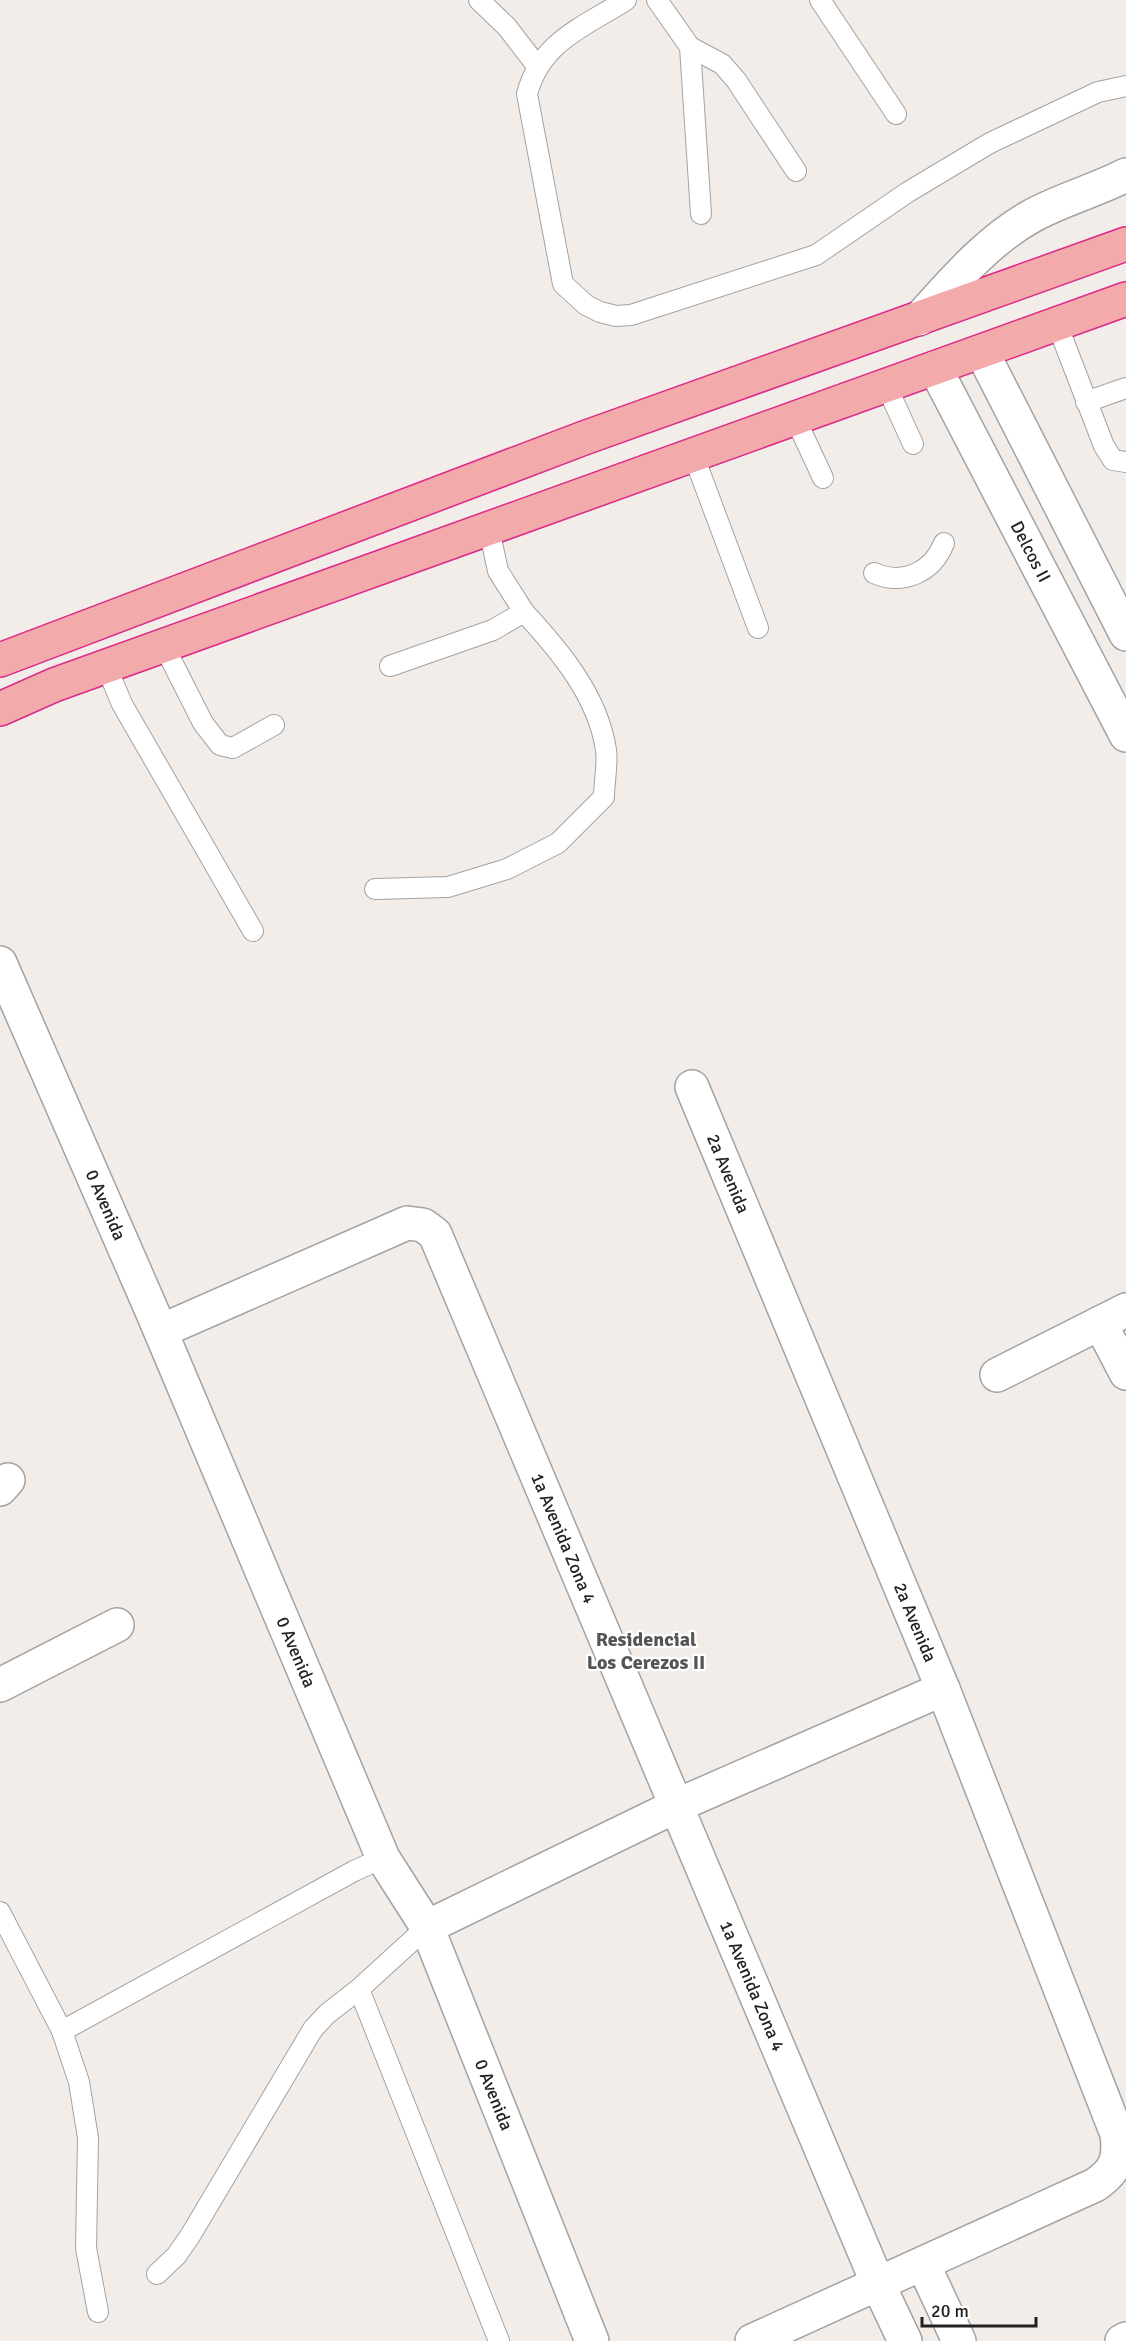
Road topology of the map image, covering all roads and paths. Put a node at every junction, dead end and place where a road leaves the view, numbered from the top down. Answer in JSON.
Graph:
{"nodes":[{"id":1,"x":478,"y":0,"type":"edge"},
{"id":2,"x":626,"y":0,"type":"edge"},
{"id":3,"x":657,"y":0,"type":"edge"},
{"id":4,"x":820,"y":0,"type":"edge"},
{"id":5,"x":690,"y":47,"type":"junction"},
{"id":6,"x":537,"y":66,"type":"junction"},
{"id":7,"x":1126,"y":86,"type":"edge"},
{"id":8,"x":896,"y":114,"type":"dead end"},
{"id":9,"x":796,"y":171,"type":"dead end"},
{"id":10,"x":1126,"y":174,"type":"edge"},
{"id":11,"x":701,"y":214,"type":"dead end"},
{"id":12,"x":1126,"y":244,"type":"edge"},
{"id":13,"x":1126,"y":300,"type":"edge"},
{"id":14,"x":919,"y":319,"type":"junction"},
{"id":15,"x":1057,"y":324,"type":"junction"},
{"id":16,"x":982,"y":352,"type":"junction"},
{"id":17,"x":935,"y":368,"type":"junction"},
{"id":18,"x":886,"y":385,"type":"junction"},
{"id":19,"x":1126,"y":388,"type":"edge"},
{"id":20,"x":1086,"y":402,"type":"junction"},
{"id":21,"x":795,"y":418,"type":"junction"},
{"id":22,"x":913,"y":444,"type":"dead end"},
{"id":23,"x":694,"y":456,"type":"junction"},
{"id":24,"x":1126,"y":462,"type":"edge"},
{"id":25,"x":823,"y":478,"type":"dead end"},
{"id":26,"x":489,"y":529,"type":"junction"},
{"id":27,"x":944,"y":543,"type":"dead end"},
{"id":28,"x":874,"y":573,"type":"dead end"},
{"id":29,"x":524,"y":612,"type":"junction"},
{"id":30,"x":758,"y":627,"type":"dead end"},
{"id":31,"x":1126,"y":634,"type":"edge"},
{"id":32,"x":164,"y":646,"type":"junction"},
{"id":33,"x":0,"y":660,"type":"edge"},
{"id":34,"x":106,"y":666,"type":"junction"},
{"id":35,"x":390,"y":666,"type":"dead end"},
{"id":36,"x":0,"y":709,"type":"edge"},
{"id":37,"x":274,"y":725,"type":"dead end"},
{"id":38,"x":1126,"y":735,"type":"edge"},
{"id":39,"x":375,"y":889,"type":"dead end"},
{"id":40,"x":253,"y":931,"type":"dead end"},
{"id":41,"x":0,"y":963,"type":"edge"},
{"id":42,"x":692,"y":1087,"type":"dead end"},
{"id":43,"x":1113,"y":1316,"type":"edge"},
{"id":44,"x":161,"y":1331,"type":"junction"},
{"id":45,"x":1126,"y":1373,"type":"edge"},
{"id":46,"x":998,"y":1375,"type":"dead end"},
{"id":47,"x":117,"y":1625,"type":"dead end"},
{"id":48,"x":0,"y":1685,"type":"edge"},
{"id":49,"x":943,"y":1689,"type":"junction"},
{"id":50,"x":678,"y":1805,"type":"junction"},
{"id":51,"x":382,"y":1858,"type":"junction"},
{"id":52,"x":0,"y":1912,"type":"edge"},
{"id":53,"x":427,"y":1927,"type":"junction"},
{"id":54,"x":359,"y":1989,"type":"junction"},
{"id":55,"x":62,"y":2031,"type":"junction"},
{"id":56,"x":922,"y":2264,"type":"junction"},
{"id":57,"x":157,"y":2274,"type":"dead end"},
{"id":58,"x":878,"y":2284,"type":"junction"},
{"id":59,"x":98,"y":2312,"type":"dead end"},
{"id":60,"x":499,"y":2341,"type":"edge"},
{"id":61,"x":592,"y":2341,"type":"edge"},
{"id":62,"x":752,"y":2341,"type":"edge"},
{"id":63,"x":905,"y":2341,"type":"edge"},
{"id":64,"x":959,"y":2341,"type":"edge"}],
"edges":[{"from":1,"to":6,"type":"lane"},
{"from":2,"to":6,"type":"lane"},
{"from":3,"to":5,"type":"lane"},
{"from":4,"to":8,"type":"lane"},
{"from":5,"to":9,"type":"lane"},
{"from":5,"to":11,"type":"lane"},
{"from":6,"to":7,"type":"lane"},
{"from":10,"to":14,"type":"street"},
{"from":12,"to":14,"type":"highway"},
{"from":13,"to":15,"type":"highway"},
{"from":14,"to":33,"type":"highway"},
{"from":15,"to":16,"type":"highway"},
{"from":15,"to":20,"type":"lane"},
{"from":16,"to":17,"type":"highway"},
{"from":16,"to":31,"type":"street"},
{"from":17,"to":18,"type":"highway"},
{"from":17,"to":38,"type":"street","name":"Delcos II"},
{"from":18,"to":21,"type":"highway"},
{"from":18,"to":22,"type":"lane"},
{"from":19,"to":20,"type":"lane"},
{"from":20,"to":24,"type":"lane"},
{"from":21,"to":23,"type":"highway"},
{"from":21,"to":25,"type":"lane"},
{"from":23,"to":26,"type":"highway"},
{"from":23,"to":30,"type":"lane"},
{"from":26,"to":29,"type":"lane"},
{"from":26,"to":32,"type":"highway"},
{"from":27,"to":28,"type":"lane"},
{"from":29,"to":35,"type":"lane"},
{"from":29,"to":39,"type":"lane"},
{"from":32,"to":34,"type":"highway"},
{"from":32,"to":37,"type":"lane"},
{"from":34,"to":36,"type":"highway"},
{"from":34,"to":40,"type":"lane"},
{"from":41,"to":44,"type":"street","name":"0 Avenida"},
{"from":42,"to":49,"type":"street","name":"2a Avenida"},
{"from":43,"to":45,"type":"street"},
{"from":43,"to":46,"type":"street"},
{"from":44,"to":50,"type":"street","name":"1a Avenida Zona 4"},
{"from":44,"to":51,"type":"street","name":"0 Avenida"},
{"from":47,"to":48,"type":"street"},
{"from":49,"to":50,"type":"street"},
{"from":49,"to":56,"type":"street","name":"2a Avenida"},
{"from":50,"to":53,"type":"street"},
{"from":50,"to":58,"type":"street","name":"1a Avenida Zona 4"},
{"from":51,"to":53,"type":"street","name":"0 Avenida"},
{"from":51,"to":55,"type":"lane"},
{"from":52,"to":55,"type":"lane"},
{"from":53,"to":54,"type":"lane"},
{"from":53,"to":61,"type":"street","name":"0 Avenida"},
{"from":54,"to":57,"type":"lane"},
{"from":54,"to":60,"type":"lane"},
{"from":55,"to":59,"type":"lane"},
{"from":56,"to":58,"type":"street"},
{"from":56,"to":64,"type":"street"},
{"from":58,"to":62,"type":"street"},
{"from":58,"to":63,"type":"street","name":"1a Avenida Zona 4"}]}
